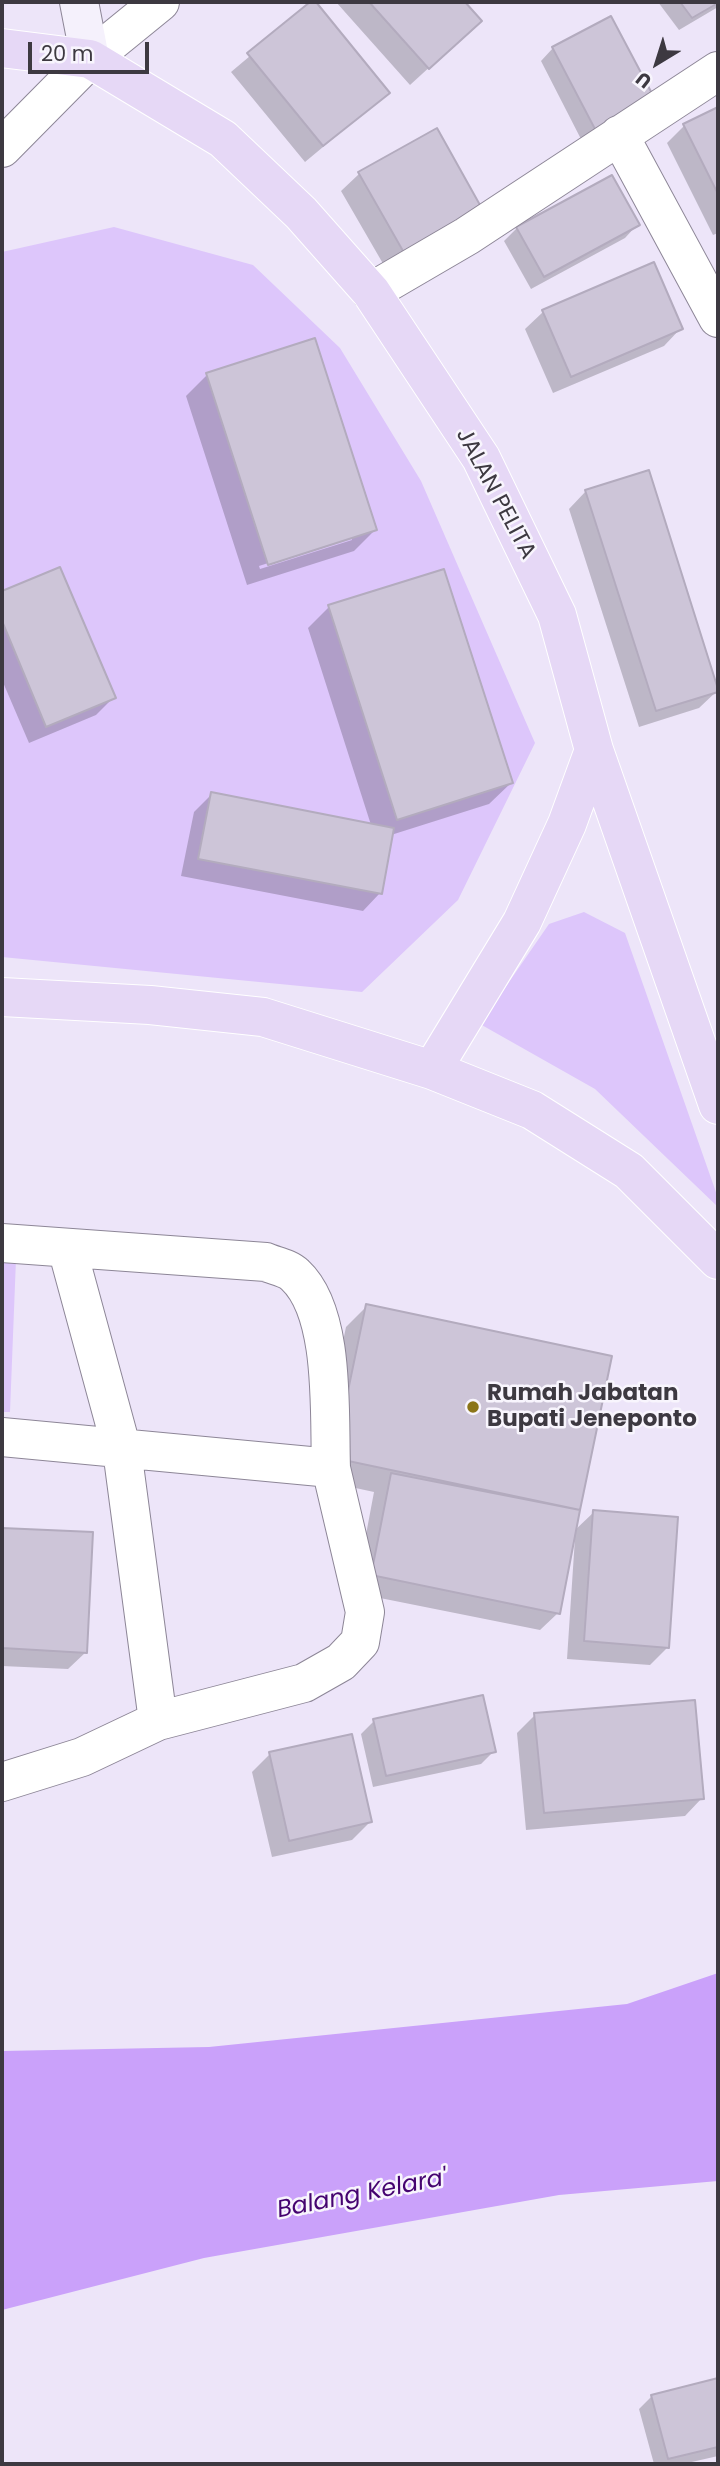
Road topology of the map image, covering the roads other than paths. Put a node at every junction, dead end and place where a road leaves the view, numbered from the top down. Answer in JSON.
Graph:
{"nodes":[{"id":1,"x":79,"y":2,"type":"edge"},
{"id":2,"x":160,"y":2,"type":"edge"},
{"id":3,"x":2,"y":48,"type":"edge"},
{"id":4,"x":90,"y":59,"type":"junction"},
{"id":5,"x":718,"y":71,"type":"edge"},
{"id":6,"x":620,"y":135,"type":"junction"},
{"id":7,"x":2,"y":148,"type":"edge"},
{"id":8,"x":371,"y":292,"type":"junction"},
{"id":9,"x":718,"y":318,"type":"edge"},
{"id":10,"x":594,"y":750,"type":"junction"},
{"id":11,"x":2,"y":997,"type":"edge"},
{"id":12,"x":432,"y":1070,"type":"junction"},
{"id":13,"x":718,"y":1105,"type":"edge"},
{"id":14,"x":2,"y":1243,"type":"edge"},
{"id":15,"x":67,"y":1248,"type":"junction"},
{"id":16,"x":718,"y":1260,"type":"edge"},
{"id":17,"x":2,"y":1437,"type":"edge"},
{"id":18,"x":122,"y":1450,"type":"junction"},
{"id":19,"x":331,"y":1468,"type":"junction"},
{"id":20,"x":158,"y":1721,"type":"junction"},
{"id":21,"x":2,"y":1783,"type":"edge"}],
"edges":[{"from":1,"to":4,"type":"main road"},
{"from":2,"to":4,"type":"street"},
{"from":3,"to":4,"type":"highway","name":"JALAN PELITA"},
{"from":4,"to":7,"type":"street"},
{"from":4,"to":8,"type":"highway","name":"JALAN PELITA"},
{"from":5,"to":6,"type":"street"},
{"from":6,"to":8,"type":"street"},
{"from":6,"to":9,"type":"street"},
{"from":8,"to":10,"type":"highway","name":"JALAN PELITA"},
{"from":10,"to":12,"type":"highway"},
{"from":10,"to":13,"type":"highway","name":"JALAN PELITA"},
{"from":11,"to":12,"type":"highway"},
{"from":12,"to":16,"type":"highway"},
{"from":14,"to":15,"type":"street"},
{"from":15,"to":18,"type":"street"},
{"from":15,"to":19,"type":"street"},
{"from":17,"to":18,"type":"street"},
{"from":18,"to":19,"type":"street"},
{"from":18,"to":20,"type":"street"},
{"from":19,"to":20,"type":"street"},
{"from":20,"to":21,"type":"street"}]}
